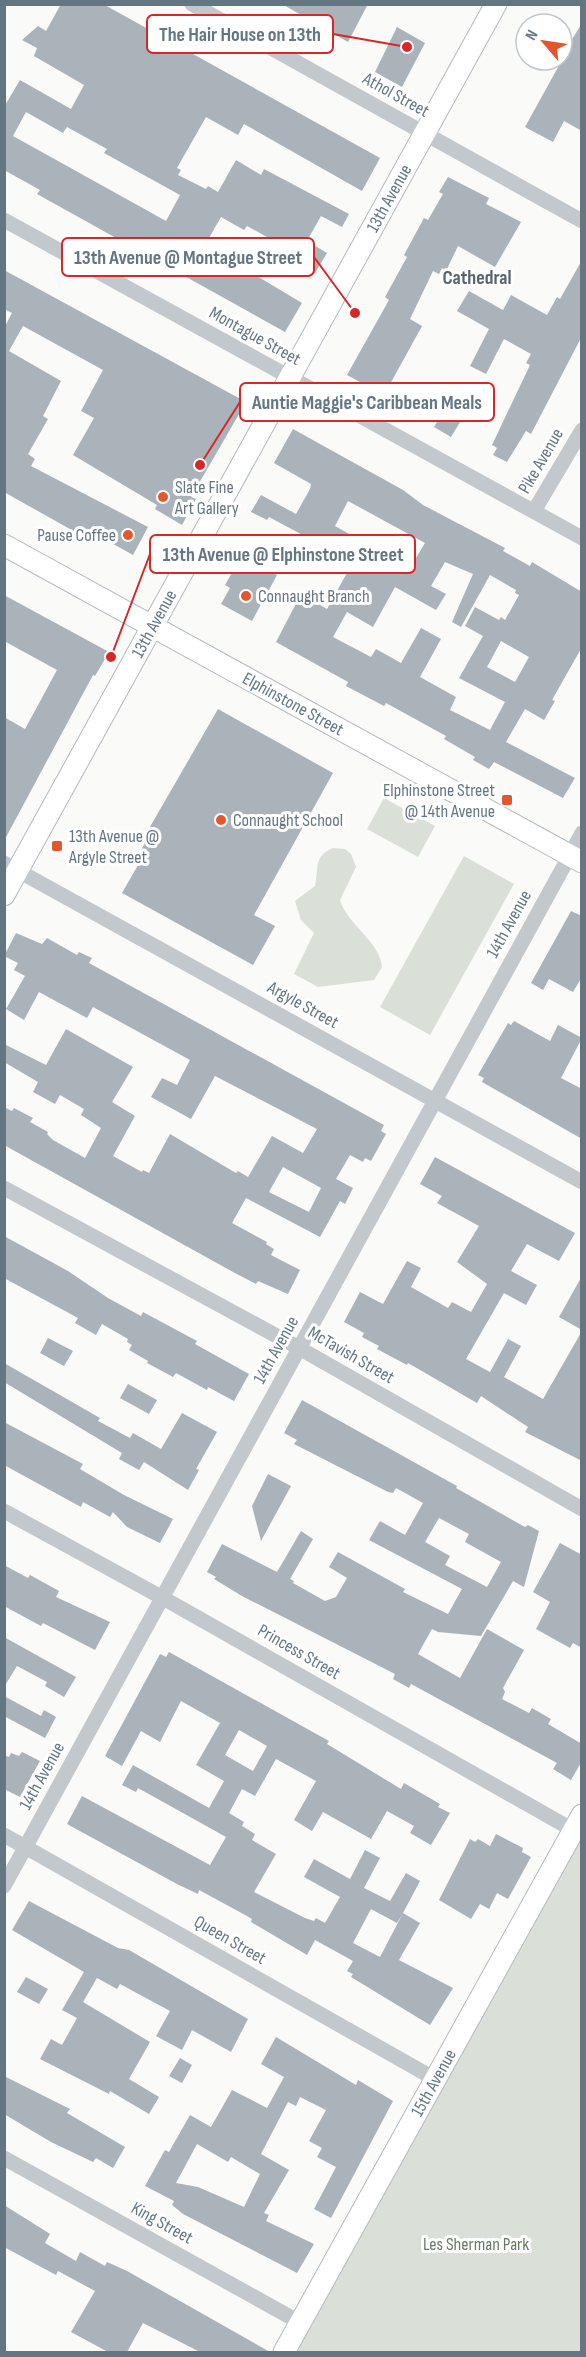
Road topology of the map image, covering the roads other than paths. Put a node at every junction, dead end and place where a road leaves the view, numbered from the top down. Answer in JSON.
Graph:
{"nodes":[{"id":1,"x":192,"y":4,"type":"edge"},
{"id":2,"x":496,"y":4,"type":"edge"},
{"id":3,"x":425,"y":134,"type":"junction"},
{"id":4,"x":4,"y":220,"type":"edge"},
{"id":5,"x":582,"y":221,"type":"edge"},
{"id":6,"x":290,"y":378,"type":"junction"},
{"id":7,"x":582,"y":430,"type":"edge"},
{"id":8,"x":534,"y":511,"type":"junction"},
{"id":9,"x":582,"y":538,"type":"edge"},
{"id":10,"x":4,"y":545,"type":"edge"},
{"id":11,"x":154,"y":625,"type":"junction"},
{"id":12,"x":582,"y":833,"type":"edge"},
{"id":13,"x":575,"y":859,"type":"edge"},
{"id":14,"x":11,"y":867,"type":"edge"},
{"id":15,"x":4,"y":895,"type":"edge"},
{"id":16,"x":435,"y":1101,"type":"junction"},
{"id":17,"x":582,"y":1182,"type":"edge"},
{"id":18,"x":4,"y":1188,"type":"edge"},
{"id":19,"x":299,"y":1348,"type":"junction"},
{"id":20,"x":582,"y":1509,"type":"edge"},
{"id":21,"x":4,"y":1511,"type":"edge"},
{"id":22,"x":163,"y":1598,"type":"junction"},
{"id":23,"x":577,"y":1822,"type":"edge"},
{"id":24,"x":4,"y":1834,"type":"edge"},
{"id":25,"x":26,"y":1847,"type":"junction"},
{"id":26,"x":4,"y":1886,"type":"edge"},
{"id":27,"x":435,"y":2079,"type":"junction"},
{"id":28,"x":4,"y":2158,"type":"edge"},
{"id":29,"x":301,"y":2323,"type":"junction"},
{"id":30,"x":284,"y":2352,"type":"edge"}],
"edges":[{"from":1,"to":3,"type":"street","name":"Athol Street"},
{"from":2,"to":3,"type":"street","name":"13th Avenue"},
{"from":3,"to":5,"type":"street","name":"Athol Street"},
{"from":3,"to":6,"type":"street","name":"13th Avenue"},
{"from":4,"to":6,"type":"street","name":"Montague Street"},
{"from":6,"to":8,"type":"street","name":"Montague Street"},
{"from":6,"to":11,"type":"street","name":"13th Avenue"},
{"from":7,"to":8,"type":"street","name":"Pike Avenue"},
{"from":8,"to":9,"type":"street","name":"Montague Street"},
{"from":10,"to":11,"type":"street","name":"Elphinstone Street"},
{"from":11,"to":13,"type":"street","name":"Elphinstone Street"},
{"from":11,"to":14,"type":"street","name":"13th Avenue"},
{"from":12,"to":13,"type":"street","name":"14th Avenue"},
{"from":13,"to":16,"type":"street","name":"14th Avenue"},
{"from":14,"to":15,"type":"street","name":"13th Avenue"},
{"from":14,"to":16,"type":"street","name":"Argyle Street"},
{"from":16,"to":17,"type":"street","name":"Argyle Street"},
{"from":16,"to":19,"type":"street","name":"14th Avenue"},
{"from":18,"to":19,"type":"street","name":"McTavish Street"},
{"from":19,"to":20,"type":"street","name":"McTavish Street"},
{"from":19,"to":22,"type":"street","name":"14th Avenue"},
{"from":21,"to":22,"type":"street","name":"Princess Street"},
{"from":22,"to":23,"type":"street","name":"Princess Street"},
{"from":22,"to":25,"type":"street","name":"14th Avenue"},
{"from":23,"to":27,"type":"street","name":"15th Avenue"},
{"from":24,"to":25,"type":"street","name":"Queen Street"},
{"from":25,"to":26,"type":"street","name":"14th Avenue"},
{"from":25,"to":27,"type":"street","name":"Queen Street"},
{"from":27,"to":29,"type":"street","name":"15th Avenue"},
{"from":28,"to":29,"type":"street","name":"King Street"},
{"from":29,"to":30,"type":"street","name":"15th Avenue"}]}
